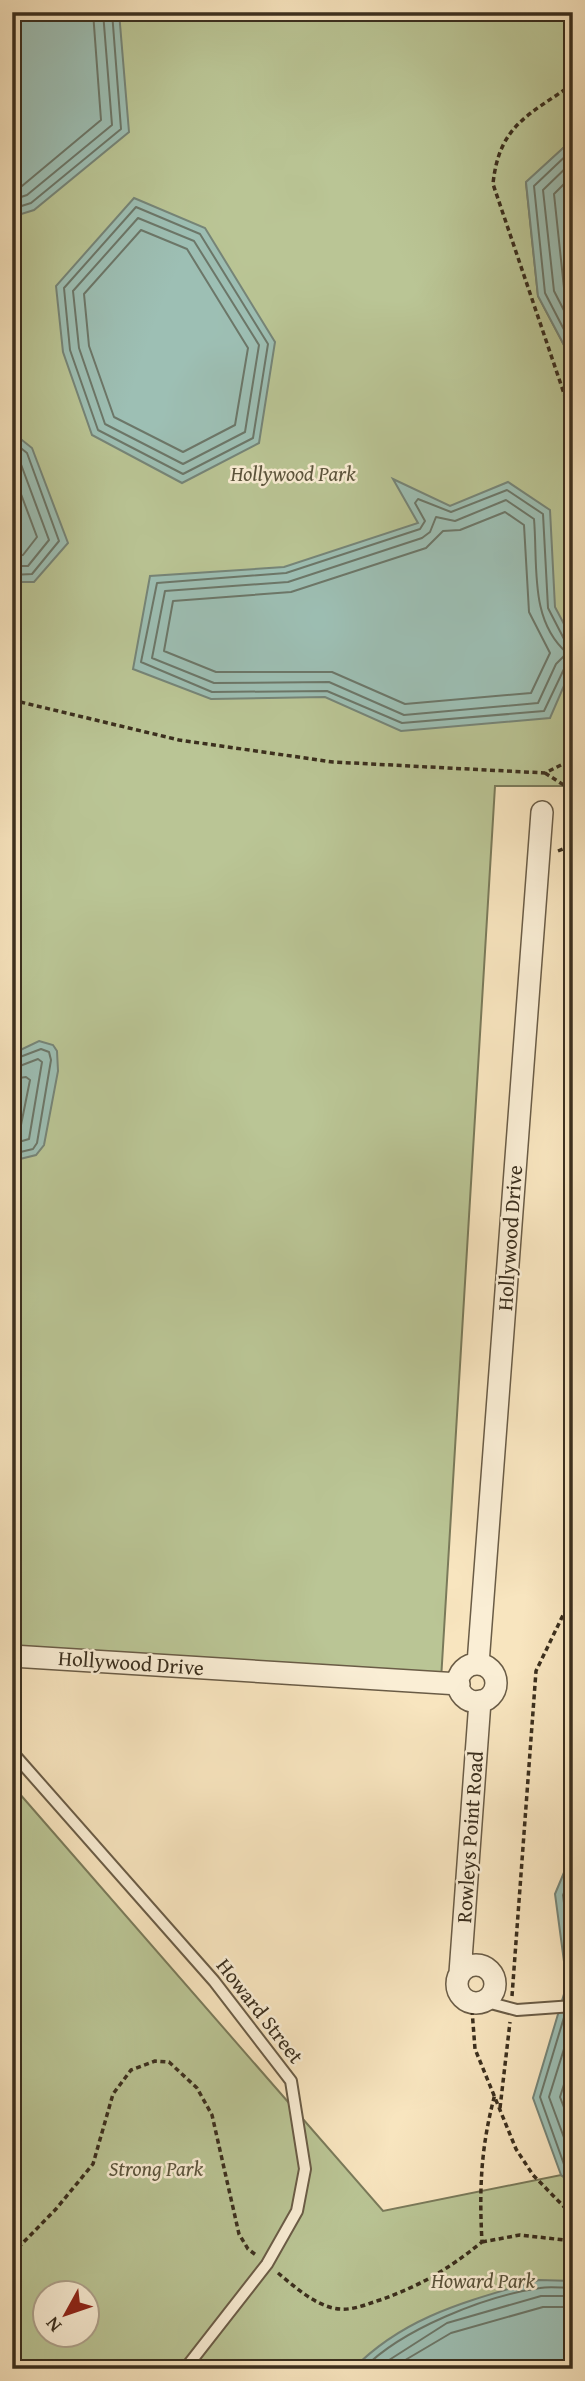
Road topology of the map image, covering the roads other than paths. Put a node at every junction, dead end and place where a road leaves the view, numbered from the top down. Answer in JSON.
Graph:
{"nodes":[{"id":1,"x":542,"y":812,"type":"dead end"},
{"id":2,"x":12,"y":1656,"type":"edge"},
{"id":3,"x":478,"y":1664,"type":"junction"},
{"id":4,"x":459,"y":1684,"type":"junction"},
{"id":5,"x":480,"y":1701,"type":"junction"},
{"id":6,"x":12,"y":1752,"type":"edge"},
{"id":7,"x":460,"y":1973,"type":"junction"},
{"id":8,"x":477,"y":2002,"type":"junction"},
{"id":9,"x":573,"y":2006,"type":"edge"},
{"id":10,"x":185,"y":2369,"type":"edge"}],
"edges":[{"from":1,"to":3,"type":"street","name":"Hollywood Drive"},
{"from":2,"to":4,"type":"street","name":"Hollywood Drive"},
{"from":3,"to":4,"type":"street"},
{"from":3,"to":5,"type":"street"},
{"from":4,"to":5,"type":"street"},
{"from":5,"to":7,"type":"street","name":"Rowleys Point Road"},
{"from":6,"to":10,"type":"lane","name":"Howard Street"},
{"from":7,"to":8,"type":"street","name":"Rowleys Point Road"},
{"from":7,"to":8,"type":"street"},
{"from":8,"to":9,"type":"lane"}]}
